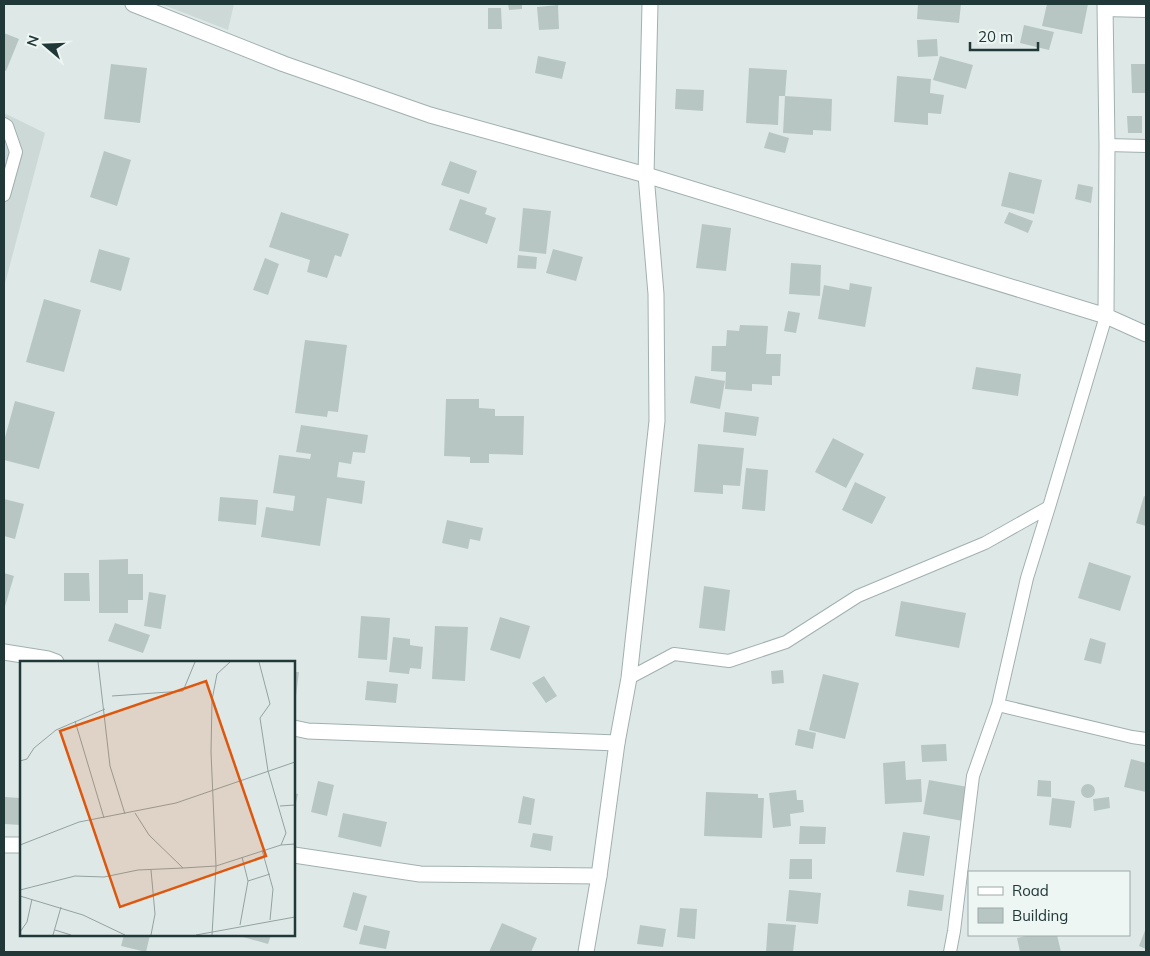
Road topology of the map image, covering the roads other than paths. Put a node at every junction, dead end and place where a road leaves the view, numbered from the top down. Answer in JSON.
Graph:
{"nodes":[{"id":1,"x":132,"y":4,"type":"edge"},
{"id":2,"x":650,"y":4,"type":"edge"},
{"id":3,"x":1105,"y":7,"type":"edge"},
{"id":4,"x":1146,"y":11,"type":"edge"},
{"id":5,"x":4,"y":124,"type":"edge"},
{"id":6,"x":1107,"y":145,"type":"junction"},
{"id":7,"x":1146,"y":146,"type":"edge"},
{"id":8,"x":646,"y":175,"type":"junction"},
{"id":9,"x":4,"y":196,"type":"edge"},
{"id":10,"x":1106,"y":316,"type":"junction"},
{"id":11,"x":1146,"y":334,"type":"edge"},
{"id":12,"x":1049,"y":507,"type":"junction"},
{"id":13,"x":4,"y":652,"type":"edge"},
{"id":14,"x":53,"y":661,"type":"edge"},
{"id":15,"x":629,"y":678,"type":"junction"},
{"id":16,"x":998,"y":705,"type":"junction"},
{"id":17,"x":295,"y":728,"type":"edge"},
{"id":18,"x":1146,"y":739,"type":"edge"},
{"id":19,"x":618,"y":742,"type":"junction"},
{"id":20,"x":4,"y":845,"type":"edge"},
{"id":21,"x":20,"y":845,"type":"edge"},
{"id":22,"x":295,"y":855,"type":"edge"},
{"id":23,"x":599,"y":876,"type":"junction"},
{"id":24,"x":586,"y":952,"type":"edge"},
{"id":25,"x":950,"y":952,"type":"edge"}],
"edges":[{"from":1,"to":8,"type":"street"},
{"from":2,"to":8,"type":"street"},
{"from":3,"to":4,"type":"lane"},
{"from":3,"to":6,"type":"street"},
{"from":5,"to":9,"type":"lane"},
{"from":6,"to":7,"type":"lane"},
{"from":6,"to":10,"type":"street"},
{"from":8,"to":10,"type":"street"},
{"from":8,"to":15,"type":"street"},
{"from":10,"to":11,"type":"street"},
{"from":10,"to":12,"type":"lane"},
{"from":12,"to":15,"type":"lane"},
{"from":12,"to":16,"type":"lane"},
{"from":13,"to":14,"type":"street"},
{"from":15,"to":19,"type":"street"},
{"from":16,"to":18,"type":"lane"},
{"from":16,"to":25,"type":"lane"},
{"from":17,"to":19,"type":"street"},
{"from":19,"to":23,"type":"street"},
{"from":20,"to":21,"type":"street"},
{"from":22,"to":23,"type":"street"},
{"from":23,"to":24,"type":"street"}]}
